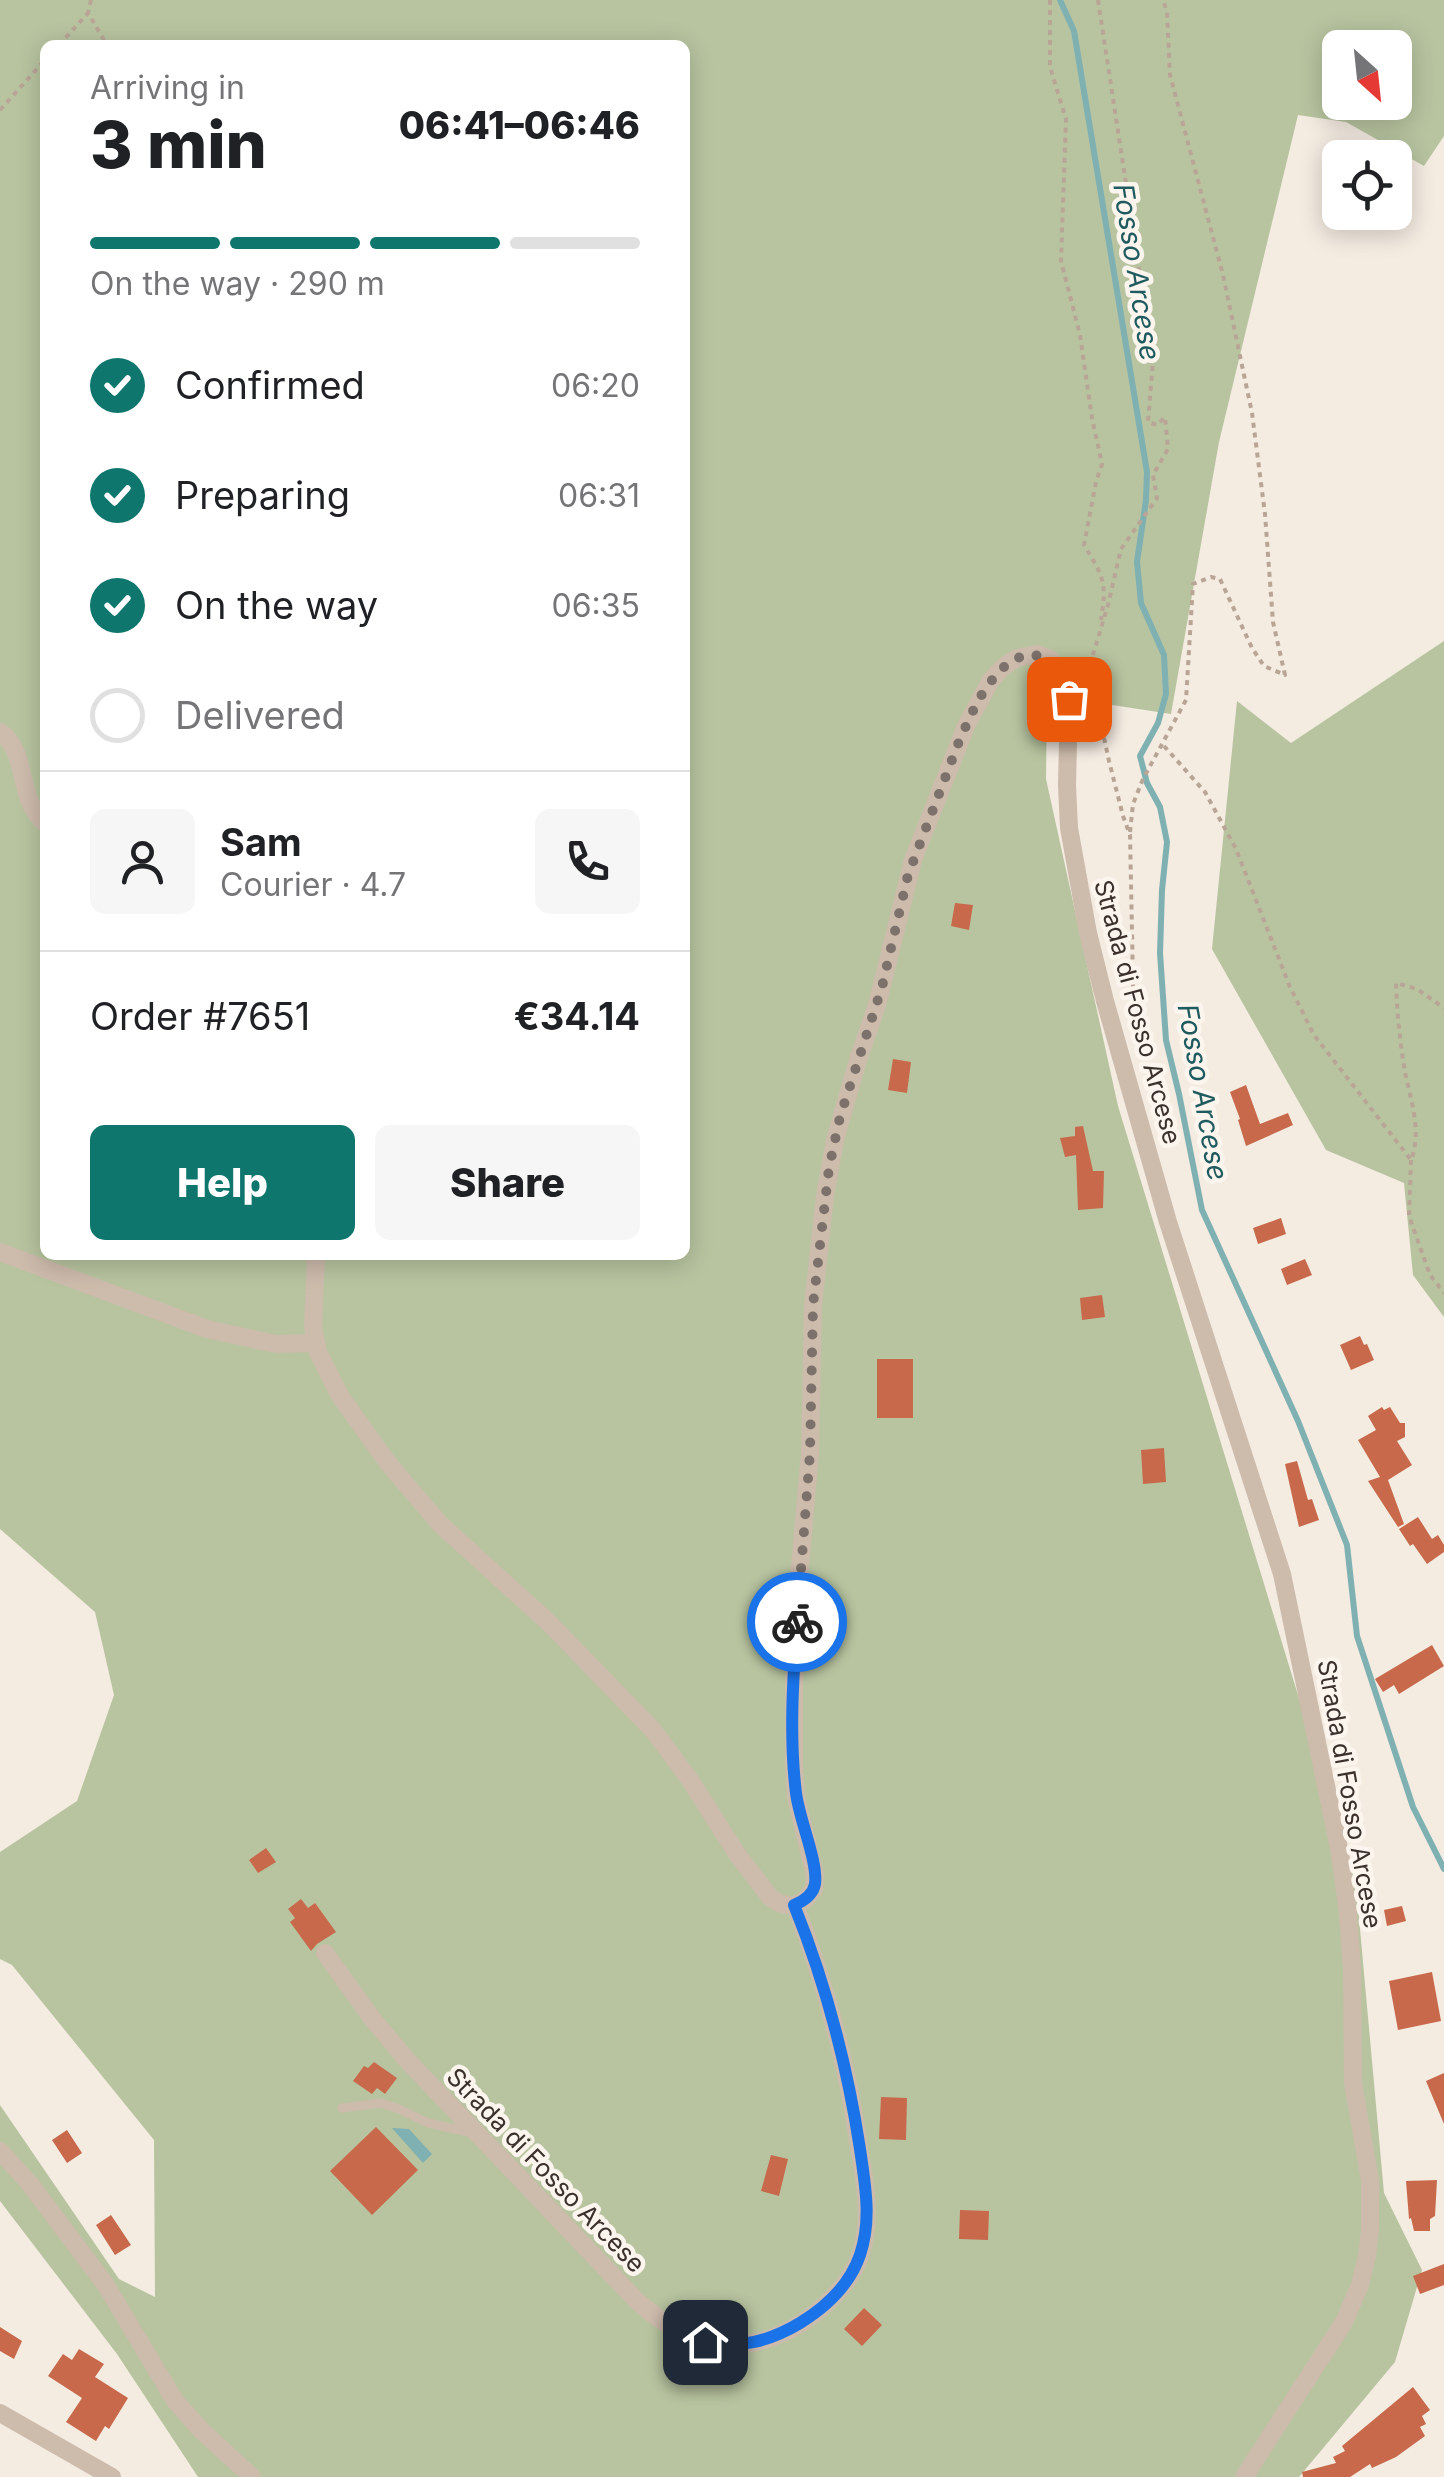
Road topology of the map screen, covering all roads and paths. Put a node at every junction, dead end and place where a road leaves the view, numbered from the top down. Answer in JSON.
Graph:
{"nodes":[{"id":1,"x":91,"y":0,"type":"edge"},
{"id":2,"x":1050,"y":0,"type":"edge"},
{"id":3,"x":1098,"y":0,"type":"edge"},
{"id":4,"x":1162,"y":0,"type":"edge"},
{"id":5,"x":88,"y":12,"type":"junction"},
{"id":6,"x":63,"y":40,"type":"edge"},
{"id":7,"x":104,"y":40,"type":"edge"},
{"id":8,"x":40,"y":66,"type":"edge"},
{"id":9,"x":0,"y":110,"type":"edge"},
{"id":10,"x":1097,"y":639,"type":"junction"},
{"id":11,"x":0,"y":732,"type":"edge"},
{"id":12,"x":1163,"y":744,"type":"junction"},
{"id":13,"x":40,"y":819,"type":"edge"},
{"id":14,"x":1130,"y":834,"type":"junction"},
{"id":15,"x":1444,"y":1008,"type":"edge"},
{"id":16,"x":1124,"y":1064,"type":"junction"},
{"id":17,"x":1411,"y":1160,"type":"junction"},
{"id":18,"x":0,"y":1252,"type":"edge"},
{"id":19,"x":316,"y":1260,"type":"edge"},
{"id":20,"x":1444,"y":1292,"type":"edge"},
{"id":21,"x":315,"y":1343,"type":"junction"},
{"id":22,"x":794,"y":1905,"type":"junction"},
{"id":23,"x":325,"y":1953,"type":"dead end"},
{"id":24,"x":342,"y":2108,"type":"dead end"},
{"id":25,"x":475,"y":2134,"type":"junction"},
{"id":26,"x":0,"y":2151,"type":"edge"},
{"id":27,"x":0,"y":2413,"type":"edge"},
{"id":28,"x":112,"y":2477,"type":"edge"},
{"id":29,"x":252,"y":2477,"type":"edge"},
{"id":30,"x":1244,"y":2477,"type":"edge"}],
"edges":[{"from":1,"to":5,"type":"path"},
{"from":2,"to":10,"type":"path"},
{"from":3,"to":10,"type":"path"},
{"from":4,"to":12,"type":"path"},
{"from":5,"to":6,"type":"path"},
{"from":5,"to":7,"type":"path"},
{"from":8,"to":9,"type":"path"},
{"from":10,"to":14,"type":"path"},
{"from":11,"to":13,"type":"street"},
{"from":12,"to":14,"type":"path"},
{"from":12,"to":17,"type":"path"},
{"from":14,"to":16,"type":"path"},
{"from":15,"to":17,"type":"path"},
{"from":16,"to":22,"type":"street","name":"Strada di Fosso Arcese"},
{"from":16,"to":30,"type":"street","name":"Strada di Fosso Arcese"},
{"from":17,"to":20,"type":"path"},
{"from":18,"to":21,"type":"street"},
{"from":19,"to":21,"type":"street"},
{"from":21,"to":22,"type":"street"},
{"from":22,"to":25,"type":"street","name":"Strada di Fosso Arcese"},
{"from":23,"to":25,"type":"street","name":"Strada di Fosso Arcese"},
{"from":24,"to":25,"type":"lane"},
{"from":26,"to":29,"type":"street"},
{"from":27,"to":28,"type":"street"}]}
